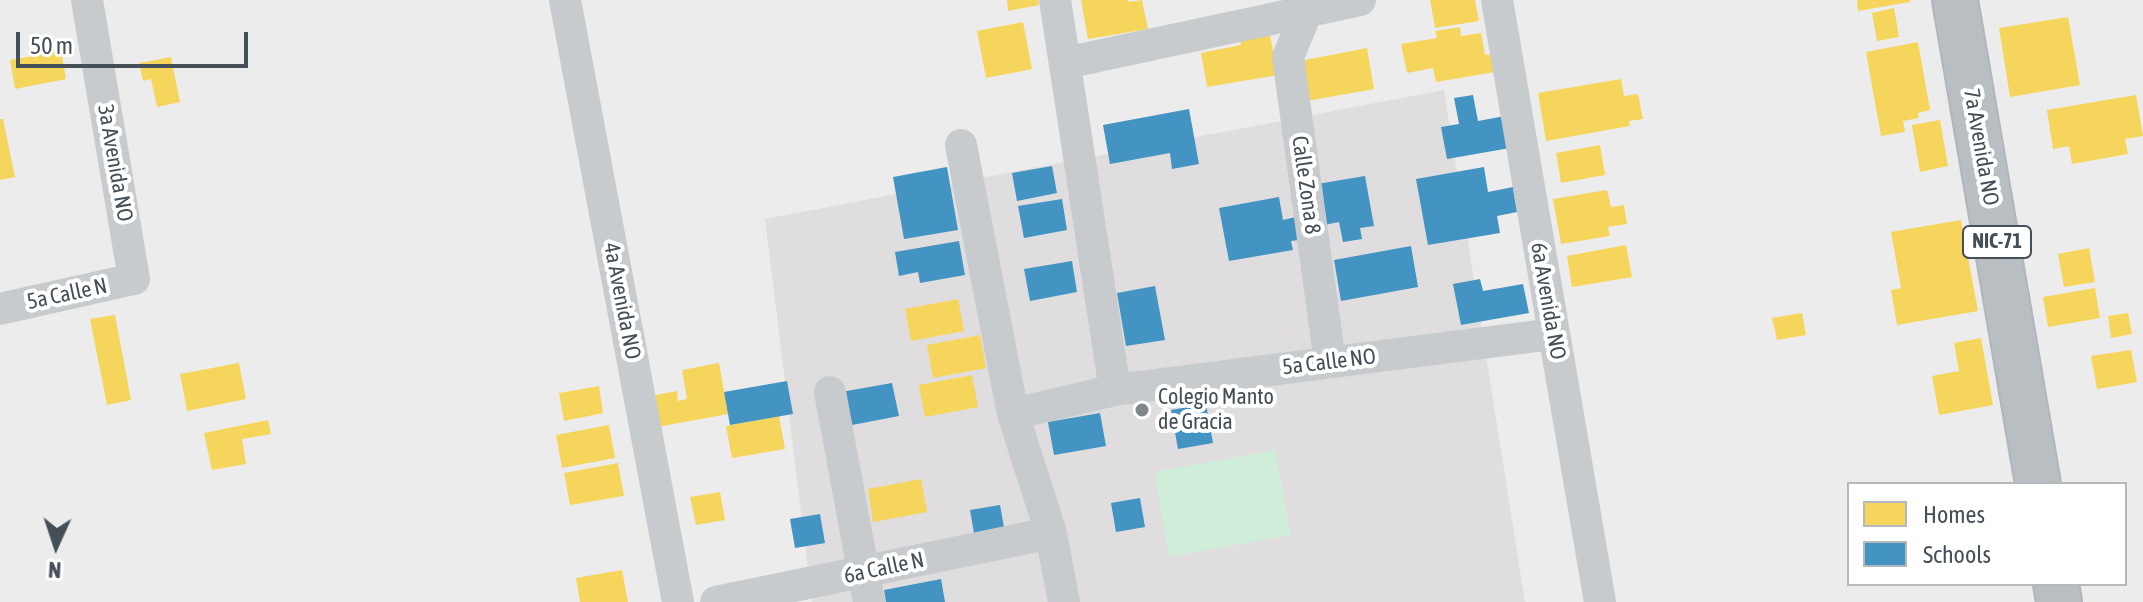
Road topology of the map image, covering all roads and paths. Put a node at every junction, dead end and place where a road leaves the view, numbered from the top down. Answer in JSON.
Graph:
{"nodes":[{"id":1,"x":87,"y":0,"type":"edge"},
{"id":2,"x":565,"y":0,"type":"edge"},
{"id":3,"x":1055,"y":0,"type":"edge"},
{"id":4,"x":1360,"y":0,"type":"edge"},
{"id":5,"x":1497,"y":0,"type":"edge"},
{"id":6,"x":1955,"y":0,"type":"edge"},
{"id":7,"x":1307,"y":11,"type":"junction"},
{"id":8,"x":1065,"y":63,"type":"junction"},
{"id":9,"x":961,"y":145,"type":"dead end"},
{"id":10,"x":134,"y":279,"type":"joint"},
{"id":11,"x":0,"y":309,"type":"edge"},
{"id":12,"x":1553,"y":334,"type":"junction"},
{"id":13,"x":1330,"y":362,"type":"junction"},
{"id":14,"x":1115,"y":390,"type":"junction"},
{"id":15,"x":830,"y":392,"type":"dead end"},
{"id":16,"x":1013,"y":414,"type":"junction"},
{"id":17,"x":2038,"y":482,"type":"edge"},
{"id":18,"x":1051,"y":533,"type":"junction"},
{"id":19,"x":866,"y":587,"type":"edge"},
{"id":20,"x":678,"y":602,"type":"edge"},
{"id":21,"x":716,"y":602,"type":"edge"},
{"id":22,"x":1064,"y":602,"type":"edge"},
{"id":23,"x":1600,"y":602,"type":"edge"}],
"edges":[{"from":1,"to":10,"type":"street","name":"3a Avenida NO"},
{"from":2,"to":20,"type":"street","name":"4a Avenida NO"},
{"from":3,"to":8,"type":"street"},
{"from":4,"to":7,"type":"street"},
{"from":5,"to":12,"type":"street","name":"6a Avenida NO"},
{"from":6,"to":17,"type":"highway","name":"7a Avenida NO","number":"NIC-71"},
{"from":7,"to":8,"type":"street"},
{"from":7,"to":13,"type":"street","name":"Calle Zona 8"},
{"from":8,"to":14,"type":"street"},
{"from":9,"to":16,"type":"street"},
{"from":10,"to":11,"type":"street","name":"5a Calle N"},
{"from":12,"to":13,"type":"street","name":"5a Calle NO"},
{"from":12,"to":23,"type":"street","name":"6a Avenida NO"},
{"from":13,"to":14,"type":"street","name":"5a Calle NO"},
{"from":14,"to":16,"type":"street","name":"5a Calle NO"},
{"from":15,"to":19,"type":"street"},
{"from":16,"to":18,"type":"street"},
{"from":18,"to":19,"type":"street","name":"6a Calle N"},
{"from":18,"to":22,"type":"street"},
{"from":19,"to":21,"type":"street","name":"6a Calle N"}]}
